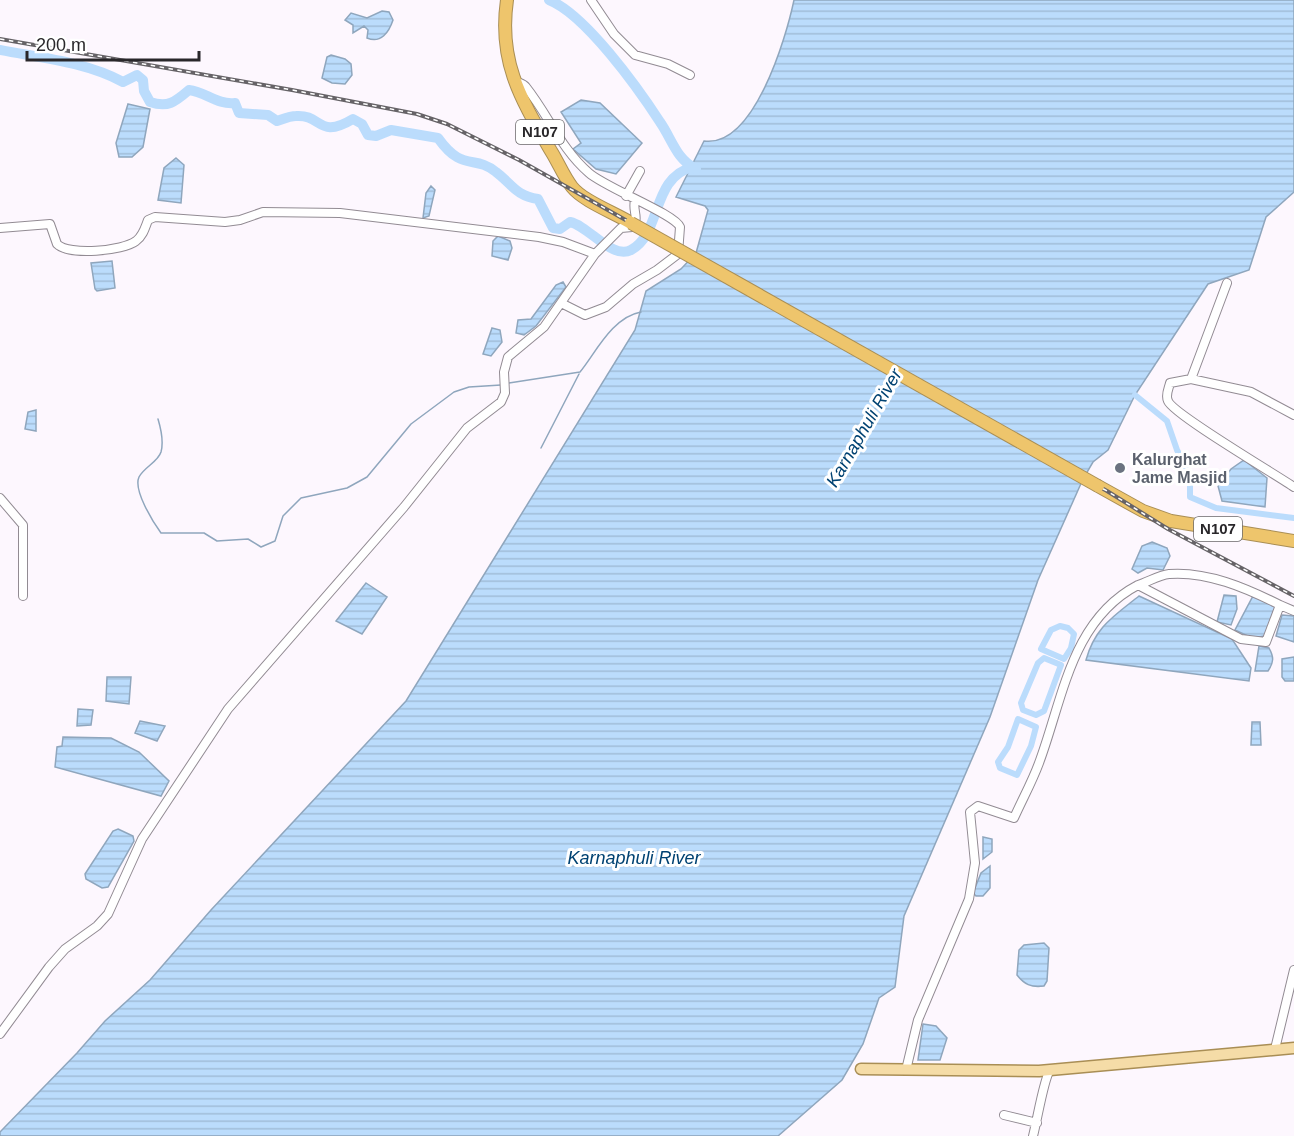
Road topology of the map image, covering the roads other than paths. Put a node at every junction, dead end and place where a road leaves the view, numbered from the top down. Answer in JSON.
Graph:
{"nodes":[{"id":1,"x":591,"y":0,"type":"edge"},
{"id":2,"x":507,"y":3,"type":"edge"},
{"id":3,"x":690,"y":75,"type":"dead end"},
{"id":4,"x":514,"y":81,"type":"junction"},
{"id":5,"x":640,"y":171,"type":"dead end"},
{"id":6,"x":626,"y":196,"type":"junction"},
{"id":7,"x":635,"y":200,"type":"junction"},
{"id":8,"x":0,"y":228,"type":"edge"},
{"id":9,"x":598,"y":251,"type":"junction"},
{"id":10,"x":1227,"y":283,"type":"dead end"},
{"id":11,"x":561,"y":303,"type":"junction"},
{"id":12,"x":1191,"y":380,"type":"junction"},
{"id":13,"x":1294,"y":416,"type":"edge"},
{"id":14,"x":1294,"y":487,"type":"edge"},
{"id":15,"x":0,"y":498,"type":"edge"},
{"id":16,"x":1294,"y":541,"type":"edge"},
{"id":17,"x":1138,"y":585,"type":"junction"},
{"id":18,"x":23,"y":596,"type":"dead end"},
{"id":19,"x":1280,"y":605,"type":"junction"},
{"id":20,"x":1294,"y":611,"type":"edge"},
{"id":21,"x":1294,"y":970,"type":"edge"},
{"id":22,"x":1292,"y":993,"type":"edge"},
{"id":23,"x":0,"y":1034,"type":"edge"},
{"id":24,"x":1294,"y":1048,"type":"edge"},
{"id":25,"x":1275,"y":1049,"type":"junction"},
{"id":26,"x":861,"y":1069,"type":"dead end"},
{"id":27,"x":906,"y":1070,"type":"junction"},
{"id":28,"x":1050,"y":1070,"type":"junction"},
{"id":29,"x":1004,"y":1115,"type":"dead end"},
{"id":30,"x":1037,"y":1123,"type":"junction"},
{"id":31,"x":1033,"y":1136,"type":"edge"}],
"edges":[{"from":1,"to":3,"type":"street"},
{"from":2,"to":4,"type":"highway","number":"N107"},
{"from":4,"to":6,"type":"street"},
{"from":4,"to":16,"type":"highway","number":"N107","bridge":true},
{"from":5,"to":6,"type":"street"},
{"from":6,"to":7,"type":"street"},
{"from":7,"to":9,"type":"street"},
{"from":7,"to":11,"type":"street"},
{"from":8,"to":9,"type":"street"},
{"from":9,"to":11,"type":"street"},
{"from":10,"to":12,"type":"street"},
{"from":11,"to":23,"type":"street"},
{"from":12,"to":13,"type":"street"},
{"from":12,"to":14,"type":"street"},
{"from":15,"to":18,"type":"street"},
{"from":17,"to":19,"type":"street"},
{"from":17,"to":19,"type":"street"},
{"from":17,"to":27,"type":"street"},
{"from":19,"to":20,"type":"street"},
{"from":21,"to":22,"type":"street"},
{"from":22,"to":25,"type":"street"},
{"from":24,"to":25,"type":"main road"},
{"from":25,"to":28,"type":"main road"},
{"from":26,"to":27,"type":"main road"},
{"from":27,"to":28,"type":"main road"},
{"from":28,"to":30,"type":"street"},
{"from":29,"to":30,"type":"street"},
{"from":30,"to":31,"type":"street"}]}
